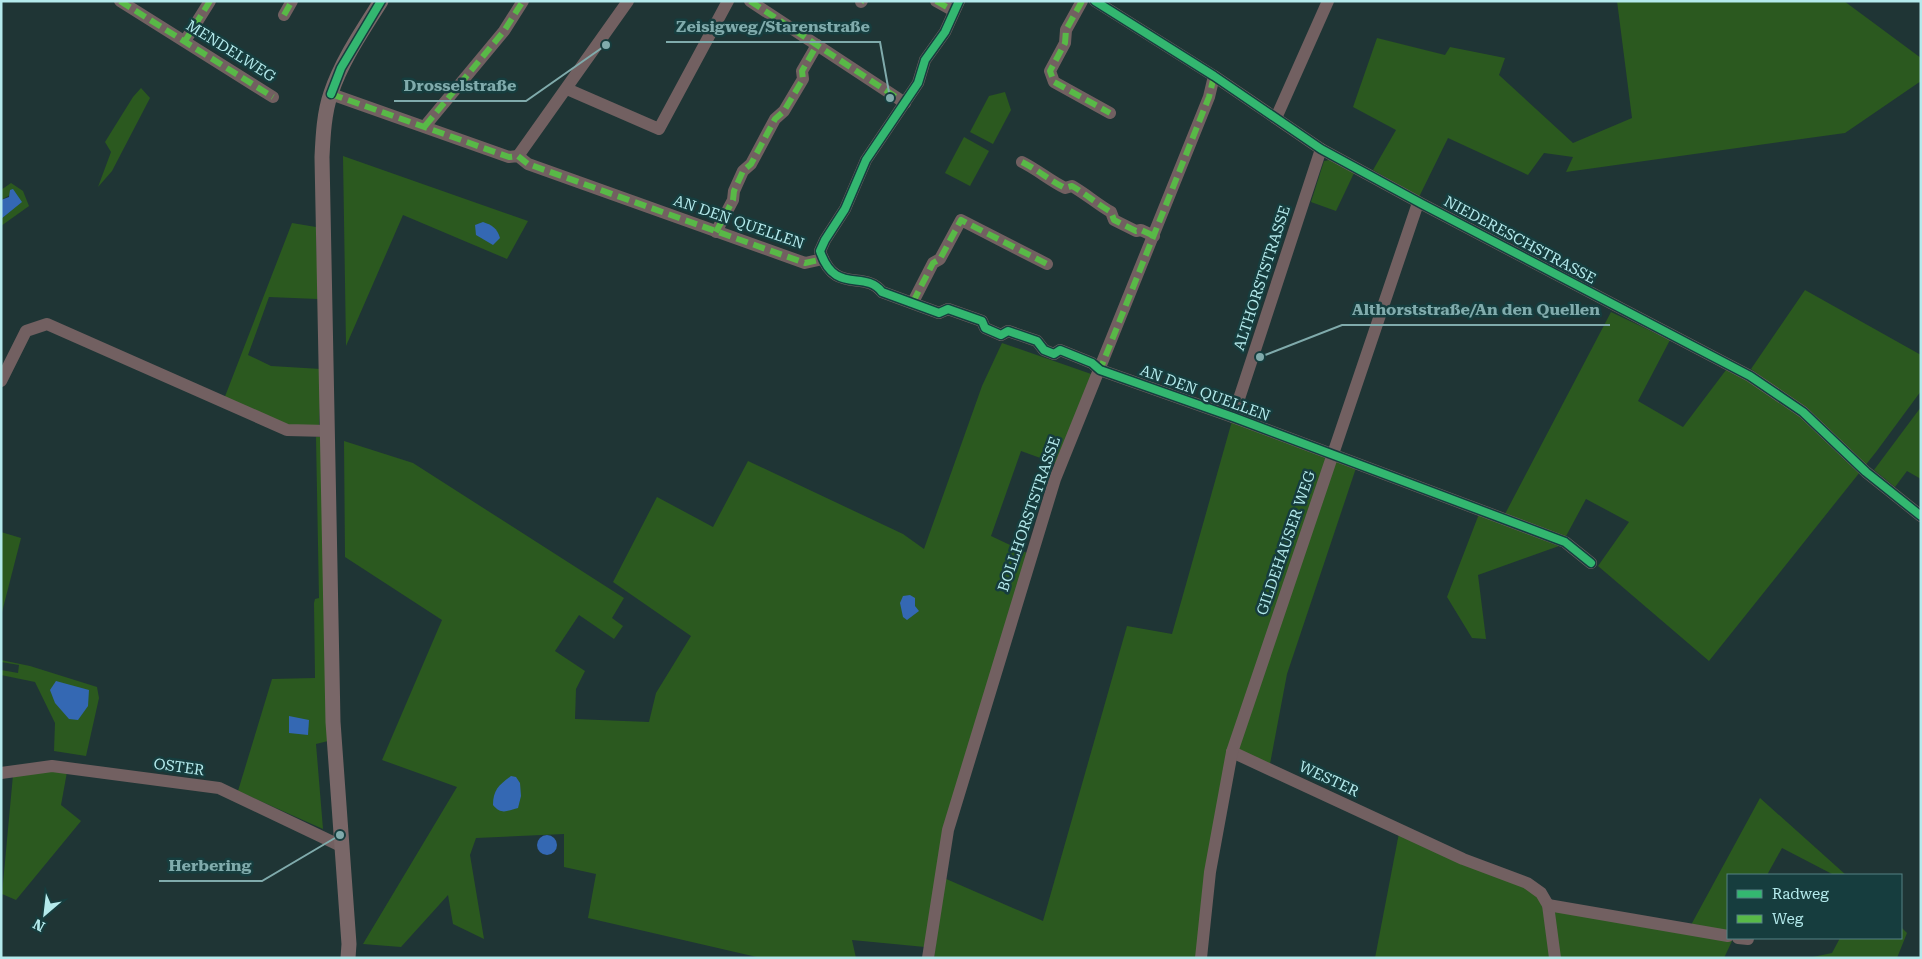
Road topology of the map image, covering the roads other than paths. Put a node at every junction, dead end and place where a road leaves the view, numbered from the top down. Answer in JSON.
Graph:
{"nodes":[{"id":1,"x":120,"y":1,"type":"edge"},
{"id":2,"x":210,"y":1,"type":"edge"},
{"id":3,"x":292,"y":1,"type":"edge"},
{"id":4,"x":381,"y":1,"type":"edge"},
{"id":5,"x":522,"y":1,"type":"edge"},
{"id":6,"x":628,"y":1,"type":"edge"},
{"id":7,"x":728,"y":1,"type":"edge"},
{"id":8,"x":750,"y":1,"type":"edge"},
{"id":9,"x":936,"y":1,"type":"edge"},
{"id":10,"x":1082,"y":1,"type":"edge"},
{"id":11,"x":1095,"y":1,"type":"edge"},
{"id":12,"x":1328,"y":1,"type":"edge"},
{"id":13,"x":956,"y":6,"type":"edge"},
{"id":14,"x":284,"y":15,"type":"dead end"},
{"id":15,"x":185,"y":41,"type":"junction"},
{"id":16,"x":816,"y":45,"type":"junction"},
{"id":17,"x":1214,"y":76,"type":"junction"},
{"id":18,"x":567,"y":90,"type":"junction"},
{"id":19,"x":331,"y":94,"type":"junction"},
{"id":20,"x":273,"y":97,"type":"dead end"},
{"id":21,"x":905,"y":103,"type":"junction"},
{"id":22,"x":1110,"y":113,"type":"dead end"},
{"id":23,"x":1276,"y":118,"type":"junction"},
{"id":24,"x":425,"y":126,"type":"junction"},
{"id":25,"x":1322,"y":148,"type":"junction"},
{"id":26,"x":518,"y":156,"type":"junction"},
{"id":27,"x":1022,"y":162,"type":"dead end"},
{"id":28,"x":1418,"y":203,"type":"junction"},
{"id":29,"x":716,"y":232,"type":"junction"},
{"id":30,"x":1154,"y":236,"type":"junction"},
{"id":31,"x":823,"y":259,"type":"junction"},
{"id":32,"x":1047,"y":264,"type":"dead end"},
{"id":33,"x":913,"y":302,"type":"junction"},
{"id":34,"x":1100,"y":370,"type":"junction"},
{"id":35,"x":1,"y":381,"type":"edge"},
{"id":36,"x":1233,"y":417,"type":"junction"},
{"id":37,"x":328,"y":431,"type":"junction"},
{"id":38,"x":1333,"y":454,"type":"junction"},
{"id":39,"x":1921,"y":516,"type":"edge"},
{"id":40,"x":1591,"y":563,"type":"dead end"},
{"id":41,"x":1232,"y":752,"type":"junction"},
{"id":42,"x":1,"y":773,"type":"edge"},
{"id":43,"x":341,"y":846,"type":"junction"},
{"id":44,"x":1548,"y":906,"type":"junction"},
{"id":45,"x":1727,"y":936,"type":"edge"},
{"id":46,"x":348,"y":958,"type":"edge"},
{"id":47,"x":928,"y":958,"type":"edge"},
{"id":48,"x":1201,"y":958,"type":"edge"},
{"id":49,"x":1555,"y":958,"type":"edge"}],
"edges":[{"from":1,"to":15,"type":"street","name":"MENDELWEG"},
{"from":2,"to":15,"type":"street"},
{"from":3,"to":14,"type":"street"},
{"from":4,"to":19,"type":"main road"},
{"from":5,"to":24,"type":"street"},
{"from":6,"to":18,"type":"street"},
{"from":7,"to":18,"type":"street"},
{"from":8,"to":16,"type":"street"},
{"from":9,"to":13,"type":"street"},
{"from":10,"to":22,"type":"street"},
{"from":11,"to":17,"type":"street","name":"NIEDERESCHSTRASSE"},
{"from":12,"to":23,"type":"street"},
{"from":13,"to":21,"type":"street"},
{"from":15,"to":20,"type":"street","name":"MENDELWEG"},
{"from":16,"to":21,"type":"street"},
{"from":16,"to":29,"type":"street"},
{"from":17,"to":23,"type":"street","name":"NIEDERESCHSTRASSE"},
{"from":17,"to":30,"type":"street","name":"BOLLHORSTSTRASSE"},
{"from":18,"to":26,"type":"street"},
{"from":19,"to":24,"type":"street","name":"AN DEN QUELLEN"},
{"from":19,"to":37,"type":"main road"},
{"from":21,"to":31,"type":"street"},
{"from":23,"to":25,"type":"street","name":"NIEDERESCHSTRASSE"},
{"from":24,"to":26,"type":"street","name":"AN DEN QUELLEN"},
{"from":25,"to":28,"type":"street","name":"NIEDERESCHSTRASSE"},
{"from":25,"to":36,"type":"street","name":"ALTHORSTSTRASSE"},
{"from":26,"to":29,"type":"street","name":"AN DEN QUELLEN"},
{"from":27,"to":30,"type":"street"},
{"from":28,"to":38,"type":"street","name":"GILDEHAUSER WEG"},
{"from":28,"to":39,"type":"street","name":"NIEDERESCHSTRASSE"},
{"from":29,"to":31,"type":"street","name":"AN DEN QUELLEN"},
{"from":30,"to":34,"type":"street","name":"BOLLHORSTSTRASSE"},
{"from":31,"to":33,"type":"street","name":"AN DEN QUELLEN"},
{"from":32,"to":33,"type":"street"},
{"from":33,"to":34,"type":"street","name":"AN DEN QUELLEN"},
{"from":34,"to":36,"type":"street","name":"AN DEN QUELLEN"},
{"from":34,"to":47,"type":"street","name":"BOLLHORSTSTRASSE"},
{"from":35,"to":37,"type":"street"},
{"from":36,"to":38,"type":"street","name":"AN DEN QUELLEN"},
{"from":37,"to":43,"type":"main road"},
{"from":38,"to":40,"type":"street","name":"AN DEN QUELLEN"},
{"from":38,"to":41,"type":"street","name":"GILDEHAUSER WEG"},
{"from":41,"to":44,"type":"street","name":"WESTER"},
{"from":41,"to":48,"type":"street"},
{"from":42,"to":43,"type":"street","name":"OSTER"},
{"from":43,"to":46,"type":"main road"},
{"from":44,"to":45,"type":"street"},
{"from":44,"to":49,"type":"street"}]}
